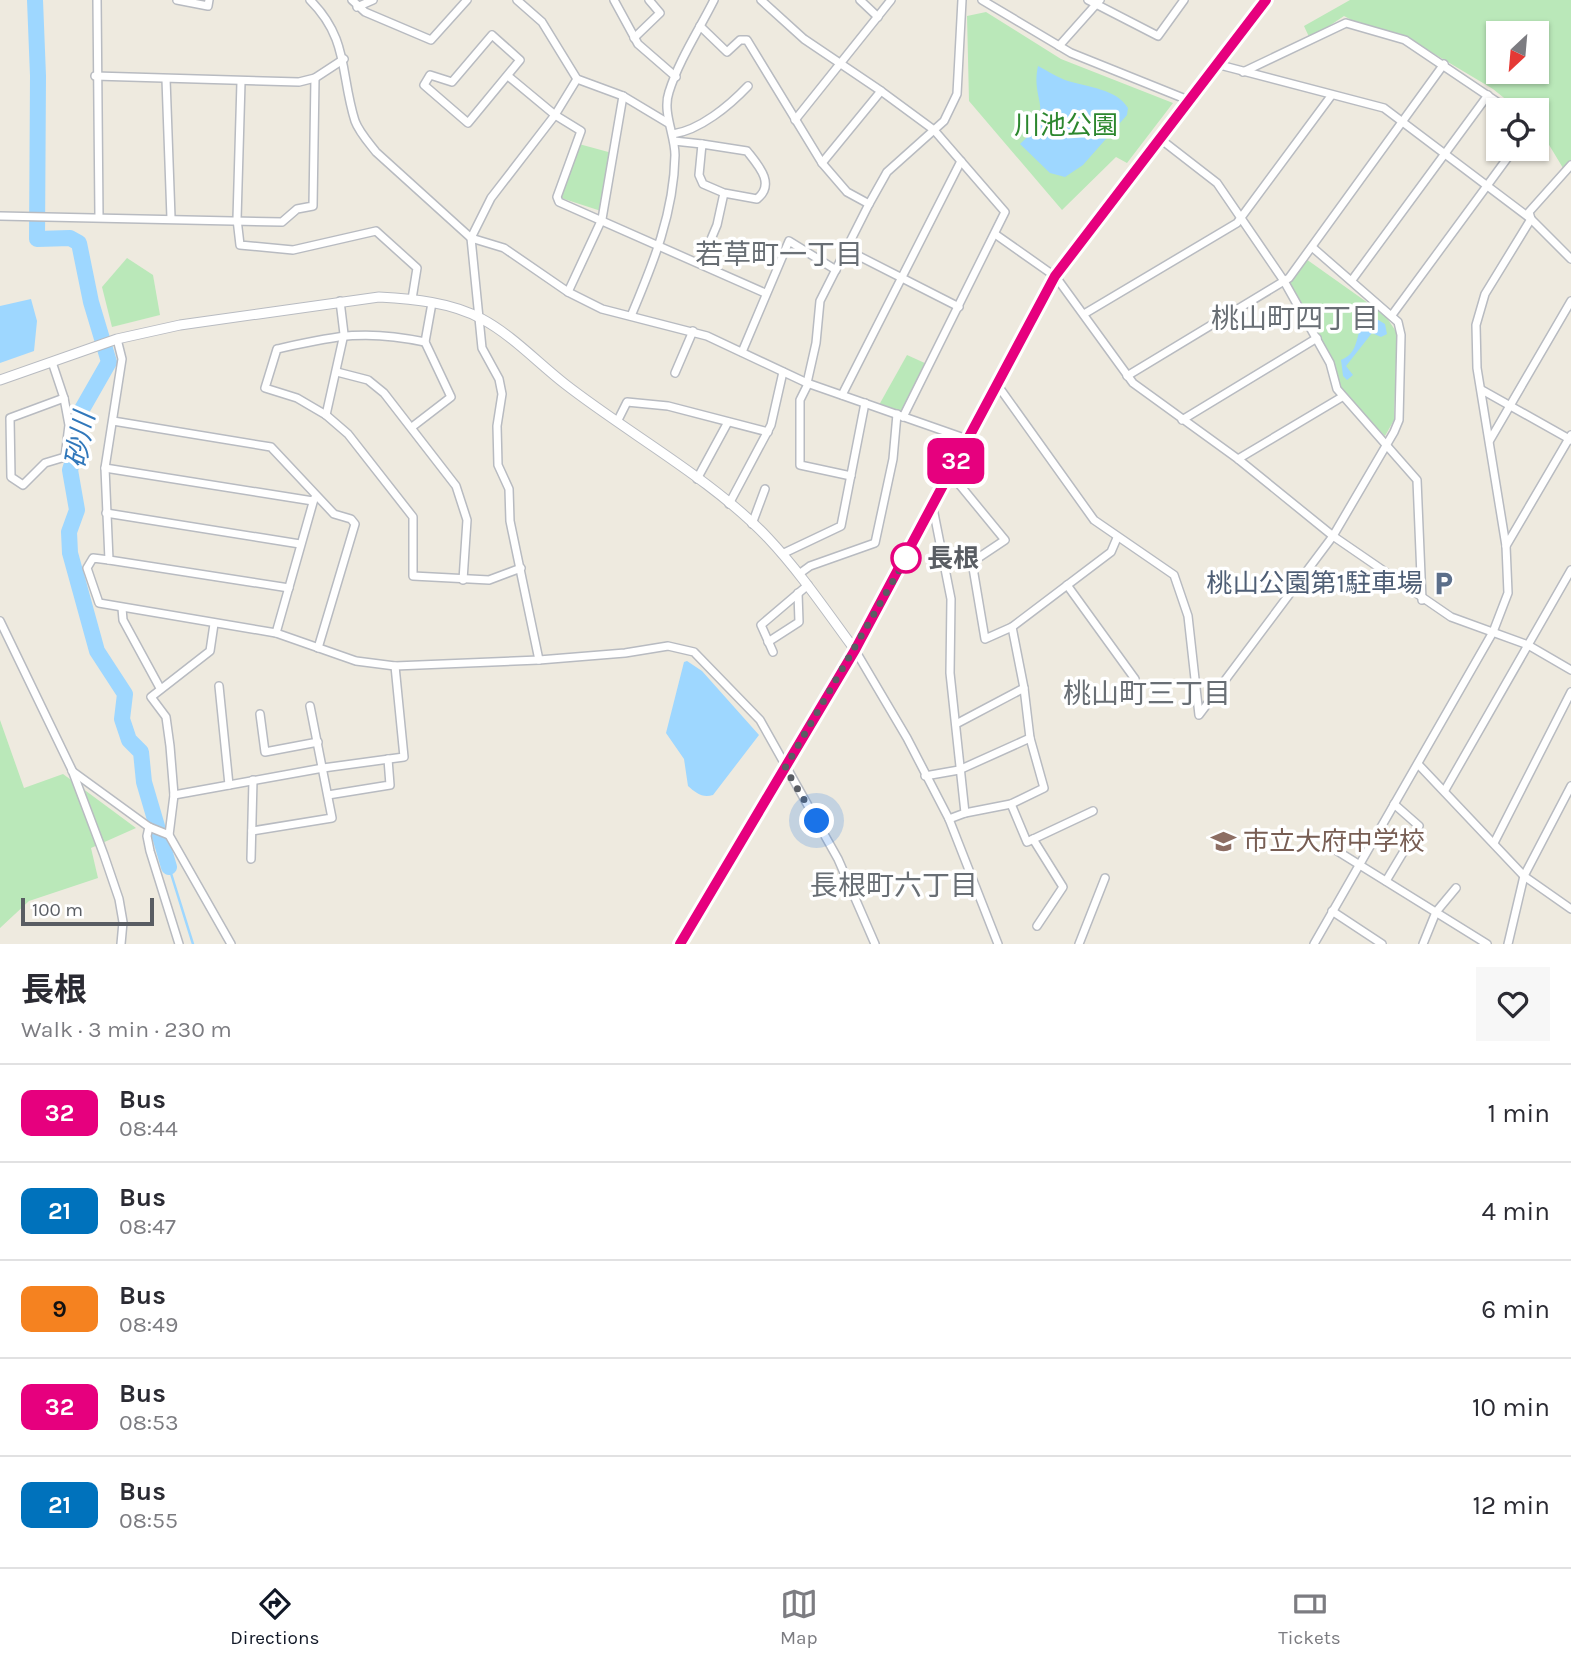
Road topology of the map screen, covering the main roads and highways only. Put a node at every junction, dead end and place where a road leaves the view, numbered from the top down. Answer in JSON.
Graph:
{"nodes":[{"id":1,"x":1266,"y":0,"type":"edge"},
{"id":2,"x":680,"y":944,"type":"edge"}],
"edges":[{"from":1,"to":2,"type":"main road"}]}
